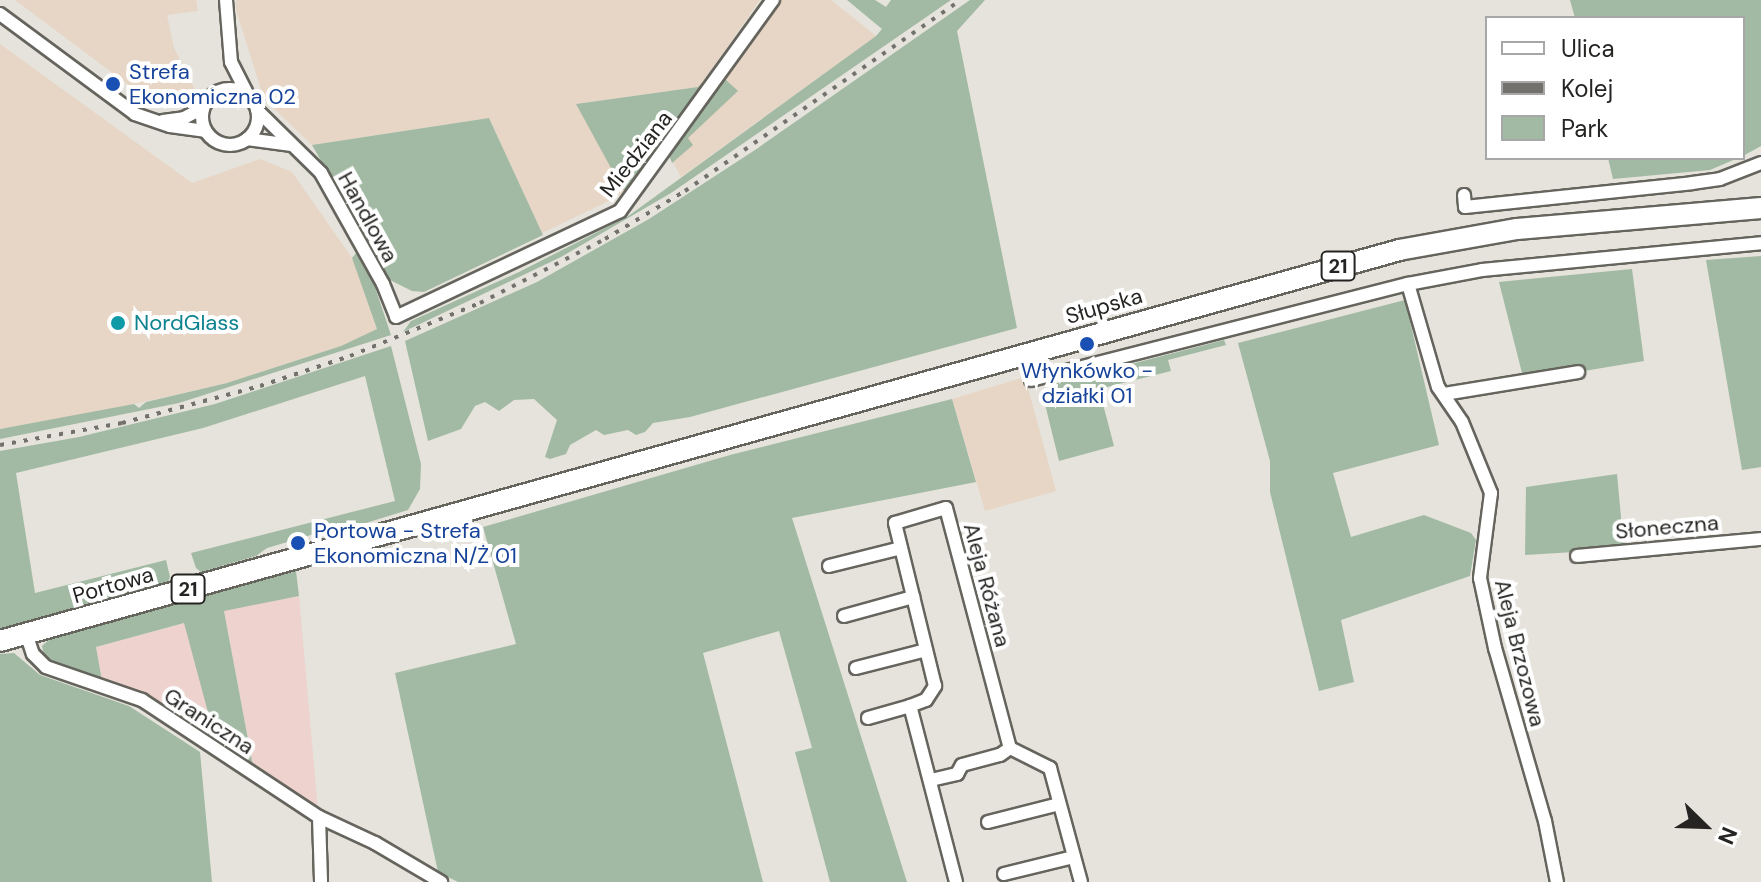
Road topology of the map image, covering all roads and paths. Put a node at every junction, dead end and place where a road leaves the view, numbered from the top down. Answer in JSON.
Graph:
{"nodes":[{"id":1,"x":226,"y":0,"type":"edge"},
{"id":2,"x":773,"y":0,"type":"edge"},
{"id":3,"x":0,"y":14,"type":"edge"},
{"id":4,"x":231,"y":62,"type":"junction"},
{"id":5,"x":217,"y":92,"type":"junction"},
{"id":6,"x":249,"y":97,"type":"junction"},
{"id":7,"x":203,"y":108,"type":"junction"},
{"id":8,"x":257,"y":110,"type":"junction"},
{"id":9,"x":155,"y":122,"type":"junction"},
{"id":10,"x":205,"y":131,"type":"junction"},
{"id":11,"x":247,"y":139,"type":"junction"},
{"id":12,"x":292,"y":145,"type":"junction"},
{"id":13,"x":1761,"y":163,"type":"edge"},
{"id":14,"x":1464,"y":195,"type":"dead end"},
{"id":15,"x":1761,"y":208,"type":"edge"},
{"id":16,"x":1761,"y":243,"type":"edge"},
{"id":17,"x":1408,"y":284,"type":"junction"},
{"id":18,"x":396,"y":317,"type":"joint"},
{"id":19,"x":1578,"y":372,"type":"dead end"},
{"id":20,"x":1031,"y":380,"type":"dead end"},
{"id":21,"x":1444,"y":394,"type":"junction"},
{"id":22,"x":470,"y":508,"type":"joint"},
{"id":23,"x":1761,"y":539,"type":"edge"},
{"id":24,"x":901,"y":548,"type":"junction"},
{"id":25,"x":1577,"y":556,"type":"dead end"},
{"id":26,"x":829,"y":566,"type":"dead end"},
{"id":27,"x":913,"y":597,"type":"junction"},
{"id":28,"x":844,"y":616,"type":"dead end"},
{"id":29,"x":26,"y":633,"type":"junction"},
{"id":30,"x":0,"y":641,"type":"edge"},
{"id":31,"x":926,"y":650,"type":"junction"},
{"id":32,"x":856,"y":668,"type":"dead end"},
{"id":33,"x":910,"y":706,"type":"junction"},
{"id":34,"x":868,"y":718,"type":"dead end"},
{"id":35,"x":1010,"y":748,"type":"junction"},
{"id":36,"x":931,"y":780,"type":"junction"},
{"id":37,"x":1059,"y":804,"type":"junction"},
{"id":38,"x":319,"y":817,"type":"junction"},
{"id":39,"x":988,"y":822,"type":"dead end"},
{"id":40,"x":1074,"y":857,"type":"junction"},
{"id":41,"x":1004,"y":874,"type":"dead end"},
{"id":42,"x":321,"y":882,"type":"edge"},
{"id":43,"x":441,"y":882,"type":"edge"},
{"id":44,"x":956,"y":882,"type":"edge"},
{"id":45,"x":1081,"y":882,"type":"edge"},
{"id":46,"x":1557,"y":882,"type":"edge"}],
"edges":[{"from":1,"to":4,"type":"street"},
{"from":2,"to":18,"type":"street","name":"Miedziana"},
{"from":3,"to":9,"type":"street"},
{"from":4,"to":5,"type":"street"},
{"from":4,"to":6,"type":"street","name":"Handlowa"},
{"from":5,"to":6,"type":"street"},
{"from":5,"to":7,"type":"street"},
{"from":6,"to":8,"type":"street","name":"Handlowa"},
{"from":7,"to":9,"type":"street"},
{"from":7,"to":10,"type":"street"},
{"from":8,"to":11,"type":"street"},
{"from":8,"to":12,"type":"street","name":"Handlowa"},
{"from":9,"to":10,"type":"street"},
{"from":10,"to":11,"type":"street"},
{"from":11,"to":12,"type":"street"},
{"from":12,"to":18,"type":"street","name":"Handlowa"},
{"from":13,"to":14,"type":"street"},
{"from":15,"to":22,"type":"main road","name":"Słupska","number":"21"},
{"from":16,"to":17,"type":"street"},
{"from":17,"to":20,"type":"street"},
{"from":17,"to":21,"type":"street","name":"Aleja Brzozowa"},
{"from":19,"to":21,"type":"street"},
{"from":21,"to":46,"type":"street","name":"Aleja Brzozowa"},
{"from":22,"to":29,"type":"main road","name":"Portowa","number":"21"},
{"from":23,"to":25,"type":"street","name":"Słoneczna"},
{"from":24,"to":26,"type":"street"},
{"from":24,"to":27,"type":"street","name":"Aleja Różana"},
{"from":24,"to":35,"type":"street","name":"Aleja Różana"},
{"from":27,"to":28,"type":"street"},
{"from":27,"to":31,"type":"street","name":"Aleja Różana"},
{"from":29,"to":30,"type":"main road","name":"Portowa","number":"21"},
{"from":29,"to":38,"type":"street","name":"Graniczna"},
{"from":31,"to":32,"type":"street"},
{"from":31,"to":33,"type":"street","name":"Aleja Różana"},
{"from":33,"to":34,"type":"street"},
{"from":33,"to":36,"type":"street"},
{"from":35,"to":36,"type":"street"},
{"from":35,"to":37,"type":"street"},
{"from":36,"to":44,"type":"street"},
{"from":37,"to":39,"type":"street"},
{"from":37,"to":40,"type":"street"},
{"from":38,"to":42,"type":"street"},
{"from":38,"to":43,"type":"street","name":"Graniczna"},
{"from":40,"to":41,"type":"street"},
{"from":40,"to":45,"type":"street"}]}
